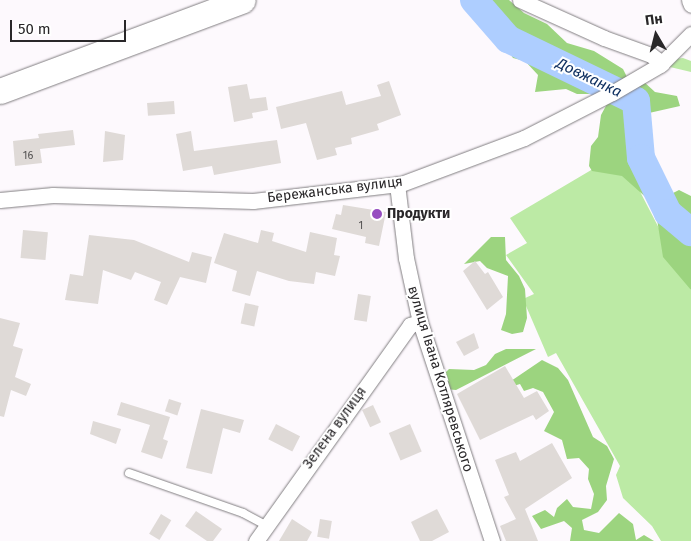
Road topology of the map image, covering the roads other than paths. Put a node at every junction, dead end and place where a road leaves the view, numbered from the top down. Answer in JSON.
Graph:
{"nodes":[{"id":1,"x":243,"y":0,"type":"edge"},
{"id":2,"x":520,"y":0,"type":"edge"},
{"id":3,"x":689,"y":0,"type":"edge"},
{"id":4,"x":691,"y":5,"type":"edge"},
{"id":5,"x":691,"y":34,"type":"edge"},
{"id":6,"x":662,"y":63,"type":"junction"},
{"id":7,"x":0,"y":92,"type":"edge"},
{"id":8,"x":397,"y":184,"type":"junction"},
{"id":9,"x":0,"y":200,"type":"edge"},
{"id":10,"x":420,"y":322,"type":"junction"},
{"id":11,"x":129,"y":473,"type":"dead end"},
{"id":12,"x":267,"y":526,"type":"junction"},
{"id":13,"x":256,"y":541,"type":"edge"},
{"id":14,"x":492,"y":541,"type":"edge"}],
"edges":[{"from":1,"to":7,"type":"highway"},
{"from":2,"to":6,"type":"street"},
{"from":3,"to":4,"type":"street"},
{"from":5,"to":6,"type":"street","name":"Бережанська вулиця"},
{"from":6,"to":8,"type":"street","name":"Бережанська вулиця"},
{"from":8,"to":9,"type":"street","name":"Бережанська вулиця"},
{"from":8,"to":10,"type":"street","name":"вулиця Івана Котляревського"},
{"from":10,"to":12,"type":"street","name":"Зелена вулиця"},
{"from":10,"to":14,"type":"street","name":"вулиця Івана Котляревського"},
{"from":11,"to":12,"type":"lane"},
{"from":12,"to":13,"type":"street","name":"Зелена вулиця"}]}
